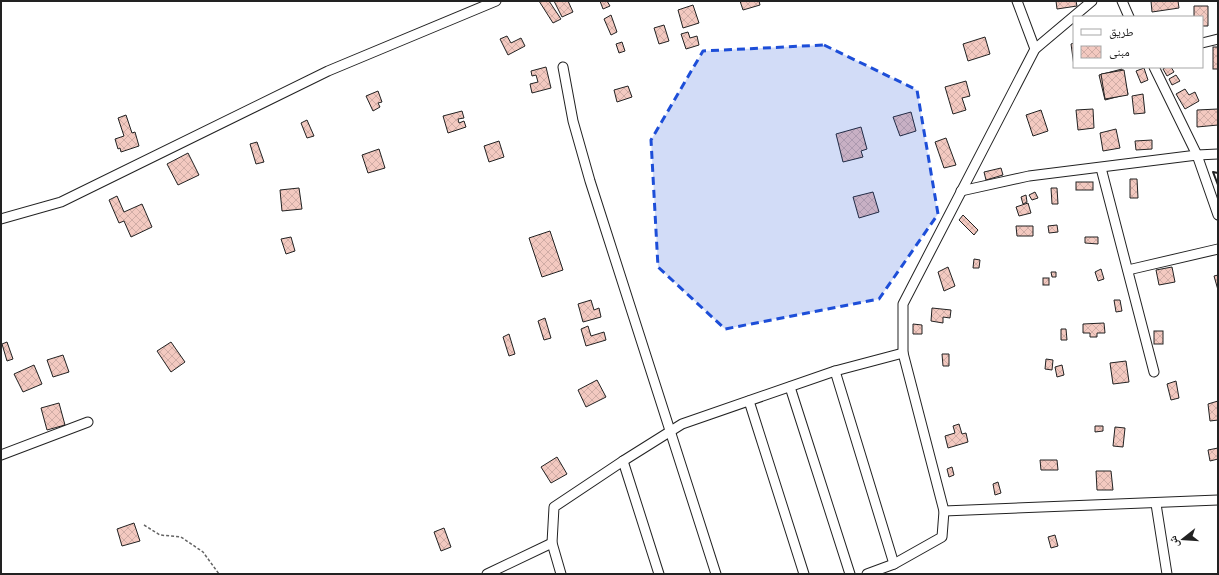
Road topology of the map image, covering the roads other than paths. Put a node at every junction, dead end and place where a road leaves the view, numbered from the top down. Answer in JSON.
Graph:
{"nodes":[{"id":1,"x":496,"y":1,"type":"edge"},
{"id":2,"x":1017,"y":1,"type":"edge"},
{"id":3,"x":1092,"y":1,"type":"edge"},
{"id":4,"x":1122,"y":1,"type":"edge"},
{"id":5,"x":1074,"y":16,"type":"edge"},
{"id":6,"x":1129,"y":16,"type":"edge"},
{"id":7,"x":1073,"y":17,"type":"edge"},
{"id":8,"x":1218,"y":39,"type":"edge"},
{"id":9,"x":1203,"y":43,"type":"edge"},
{"id":10,"x":1035,"y":49,"type":"junction"},
{"id":11,"x":563,"y":67,"type":"dead end"},
{"id":12,"x":1154,"y":68,"type":"edge"},
{"id":13,"x":1218,"y":154,"type":"edge"},
{"id":14,"x":1197,"y":155,"type":"junction"},
{"id":15,"x":1101,"y":168,"type":"junction"},
{"id":16,"x":962,"y":191,"type":"junction"},
{"id":17,"x":1218,"y":215,"type":"edge"},
{"id":18,"x":1,"y":218,"type":"edge"},
{"id":19,"x":1218,"y":249,"type":"edge"},
{"id":20,"x":1128,"y":270,"type":"junction"},
{"id":21,"x":903,"y":354,"type":"junction"},
{"id":22,"x":835,"y":372,"type":"junction"},
{"id":23,"x":1154,"y":372,"type":"dead end"},
{"id":24,"x":790,"y":387,"type":"junction"},
{"id":25,"x":749,"y":401,"type":"junction"},
{"id":26,"x":88,"y":422,"type":"dead end"},
{"id":27,"x":669,"y":432,"type":"junction"},
{"id":28,"x":1,"y":455,"type":"edge"},
{"id":29,"x":623,"y":461,"type":"junction"},
{"id":30,"x":1218,"y":500,"type":"edge"},
{"id":31,"x":1156,"y":504,"type":"junction"},
{"id":32,"x":944,"y":511,"type":"junction"},
{"id":33,"x":552,"y":543,"type":"junction"},
{"id":34,"x":894,"y":564,"type":"junction"},
{"id":35,"x":487,"y":574,"type":"edge"},
{"id":36,"x":562,"y":574,"type":"edge"},
{"id":37,"x":659,"y":574,"type":"edge"},
{"id":38,"x":716,"y":574,"type":"edge"},
{"id":39,"x":804,"y":574,"type":"edge"},
{"id":40,"x":850,"y":574,"type":"edge"},
{"id":41,"x":867,"y":574,"type":"edge"},
{"id":42,"x":1167,"y":574,"type":"edge"}],
"edges":[{"from":1,"to":18,"type":"street"},
{"from":2,"to":10,"type":"street"},
{"from":3,"to":5,"type":"street"},
{"from":4,"to":6,"type":"street"},
{"from":7,"to":10,"type":"street"},
{"from":8,"to":9,"type":"street"},
{"from":10,"to":16,"type":"street"},
{"from":11,"to":27,"type":"street"},
{"from":12,"to":14,"type":"street"},
{"from":13,"to":14,"type":"street"},
{"from":14,"to":15,"type":"street"},
{"from":14,"to":17,"type":"street"},
{"from":15,"to":16,"type":"street"},
{"from":15,"to":20,"type":"street"},
{"from":16,"to":21,"type":"street"},
{"from":19,"to":20,"type":"street"},
{"from":20,"to":23,"type":"street"},
{"from":21,"to":22,"type":"street"},
{"from":21,"to":32,"type":"street"},
{"from":22,"to":24,"type":"street"},
{"from":22,"to":34,"type":"street"},
{"from":24,"to":25,"type":"street"},
{"from":24,"to":40,"type":"street"},
{"from":25,"to":27,"type":"street"},
{"from":25,"to":39,"type":"street"},
{"from":26,"to":28,"type":"street"},
{"from":27,"to":29,"type":"street"},
{"from":27,"to":38,"type":"street"},
{"from":29,"to":33,"type":"street"},
{"from":29,"to":37,"type":"street"},
{"from":30,"to":31,"type":"street"},
{"from":31,"to":32,"type":"street"},
{"from":31,"to":42,"type":"street"},
{"from":32,"to":34,"type":"street"},
{"from":33,"to":35,"type":"street"},
{"from":33,"to":36,"type":"street"},
{"from":34,"to":41,"type":"street"}]}
